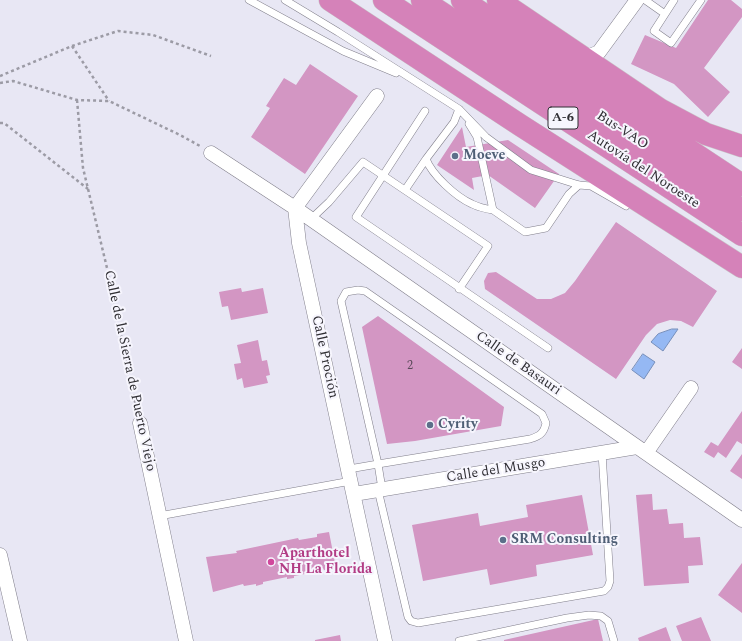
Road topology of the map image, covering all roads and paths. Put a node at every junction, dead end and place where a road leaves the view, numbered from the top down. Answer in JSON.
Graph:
{"nodes":[{"id":1,"x":249,"y":0,"type":"edge"},
{"id":2,"x":285,"y":0,"type":"edge"},
{"id":3,"x":330,"y":0,"type":"edge"},
{"id":4,"x":349,"y":0,"type":"edge"},
{"id":5,"x":384,"y":0,"type":"edge"},
{"id":6,"x":422,"y":0,"type":"edge"},
{"id":7,"x":462,"y":0,"type":"edge"},
{"id":8,"x":498,"y":0,"type":"edge"},
{"id":9,"x":636,"y":0,"type":"edge"},
{"id":10,"x":645,"y":0,"type":"edge"},
{"id":11,"x":674,"y":0,"type":"edge"},
{"id":12,"x":701,"y":0,"type":"edge"},
{"id":13,"x":665,"y":14,"type":"junction"},
{"id":14,"x":72,"y":46,"type":"junction"},
{"id":15,"x":574,"y":52,"type":"junction"},
{"id":16,"x":211,"y":56,"type":"dead end"},
{"id":17,"x":0,"y":76,"type":"edge"},
{"id":18,"x":410,"y":79,"type":"junction"},
{"id":19,"x":0,"y":83,"type":"edge"},
{"id":20,"x":376,"y":96,"type":"dead end"},
{"id":21,"x":77,"y":100,"type":"junction"},
{"id":22,"x":109,"y":101,"type":"junction"},
{"id":23,"x":459,"y":109,"type":"junction"},
{"id":24,"x":426,"y":112,"type":"dead end"},
{"id":25,"x":0,"y":123,"type":"edge"},
{"id":26,"x":742,"y":146,"type":"edge"},
{"id":27,"x":211,"y":153,"type":"joint"},
{"id":28,"x":426,"y":159,"type":"junction"},
{"id":29,"x":383,"y":175,"type":"junction"},
{"id":30,"x":579,"y":185,"type":"junction"},
{"id":31,"x":742,"y":185,"type":"edge"},
{"id":32,"x":89,"y":189,"type":"junction"},
{"id":33,"x":405,"y":190,"type":"junction"},
{"id":34,"x":295,"y":208,"type":"junction"},
{"id":35,"x":632,"y":209,"type":"dead end"},
{"id":36,"x":493,"y":210,"type":"junction"},
{"id":37,"x":742,"y":210,"type":"edge"},
{"id":38,"x":311,"y":219,"type":"junction"},
{"id":39,"x":666,"y":228,"type":"dead end"},
{"id":40,"x":742,"y":235,"type":"edge"},
{"id":41,"x":742,"y":254,"type":"edge"},
{"id":42,"x":742,"y":267,"type":"edge"},
{"id":43,"x":742,"y":271,"type":"edge"},
{"id":44,"x":459,"y":288,"type":"junction"},
{"id":45,"x":548,"y":348,"type":"dead end"},
{"id":46,"x":691,"y":388,"type":"dead end"},
{"id":47,"x":140,"y":423,"type":"joint"},
{"id":48,"x":642,"y":450,"type":"junction"},
{"id":49,"x":602,"y":453,"type":"junction"},
{"id":50,"x":378,"y":464,"type":"junction"},
{"id":51,"x":352,"y":482,"type":"junction"},
{"id":52,"x":380,"y":490,"type":"junction"},
{"id":53,"x":159,"y":516,"type":"junction"},
{"id":54,"x":742,"y":520,"type":"edge"},
{"id":55,"x":0,"y":555,"type":"edge"},
{"id":56,"x":20,"y":641,"type":"edge"},
{"id":57,"x":186,"y":641,"type":"edge"},
{"id":58,"x":386,"y":641,"type":"edge"},
{"id":59,"x":459,"y":641,"type":"edge"},
{"id":60,"x":614,"y":641,"type":"edge"}],
"edges":[{"from":1,"to":18,"type":"lane"},
{"from":2,"to":18,"type":"lane"},
{"from":3,"to":42,"type":"highway"},
{"from":4,"to":41,"type":"highway"},
{"from":5,"to":40,"type":"highway","name":"Autovía del Noroeste","number":"A-6"},
{"from":6,"to":37,"type":"highway","name":"Bus-VAO"},
{"from":7,"to":31,"type":"highway"},
{"from":8,"to":15,"type":"highway"},
{"from":9,"to":15,"type":"street"},
{"from":10,"to":13,"type":"lane"},
{"from":11,"to":13,"type":"lane"},
{"from":12,"to":13,"type":"lane"},
{"from":14,"to":16,"type":"path"},
{"from":14,"to":17,"type":"path"},
{"from":14,"to":22,"type":"path"},
{"from":15,"to":26,"type":"highway"},
{"from":18,"to":23,"type":"lane"},
{"from":19,"to":21,"type":"path"},
{"from":20,"to":34,"type":"street"},
{"from":21,"to":22,"type":"path"},
{"from":21,"to":32,"type":"path","name":"Calle de la Sierra de Puerto Viejo"},
{"from":22,"to":27,"type":"path"},
{"from":23,"to":28,"type":"lane"},
{"from":23,"to":30,"type":"lane"},
{"from":23,"to":36,"type":"lane"},
{"from":24,"to":29,"type":"lane"},
{"from":25,"to":32,"type":"path"},
{"from":27,"to":34,"type":"street","name":"Calle de Basauri"},
{"from":28,"to":33,"type":"lane"},
{"from":28,"to":36,"type":"lane"},
{"from":29,"to":33,"type":"lane"},
{"from":29,"to":38,"type":"lane"},
{"from":29,"to":44,"type":"lane"},
{"from":30,"to":35,"type":"lane"},
{"from":30,"to":36,"type":"lane"},
{"from":32,"to":47,"type":"path","name":"Calle de la Sierra de Puerto Viejo"},
{"from":33,"to":44,"type":"lane"},
{"from":34,"to":38,"type":"street","name":"Calle de Basauri"},
{"from":34,"to":51,"type":"street","name":"Calle Proción"},
{"from":38,"to":48,"type":"street","name":"Calle de Basauri"},
{"from":39,"to":43,"type":"lane"},
{"from":44,"to":45,"type":"lane"},
{"from":46,"to":48,"type":"street"},
{"from":47,"to":53,"type":"street","name":"Calle de la Sierra de Puerto Viejo"},
{"from":48,"to":49,"type":"street","name":"Calle del Musgo"},
{"from":48,"to":54,"type":"street","name":"Calle de Basauri"},
{"from":49,"to":52,"type":"street","name":"Calle del Musgo"},
{"from":49,"to":52,"type":"lane"},
{"from":50,"to":50,"type":"lane"},
{"from":50,"to":51,"type":"lane"},
{"from":50,"to":52,"type":"lane"},
{"from":51,"to":52,"type":"street","name":"Calle del Musgo"},
{"from":51,"to":53,"type":"lane"},
{"from":51,"to":58,"type":"street","name":"Calle Proción"},
{"from":53,"to":57,"type":"street","name":"Calle de la Sierra de Puerto Viejo"},
{"from":55,"to":56,"type":"street"},
{"from":59,"to":60,"type":"lane"}]}
